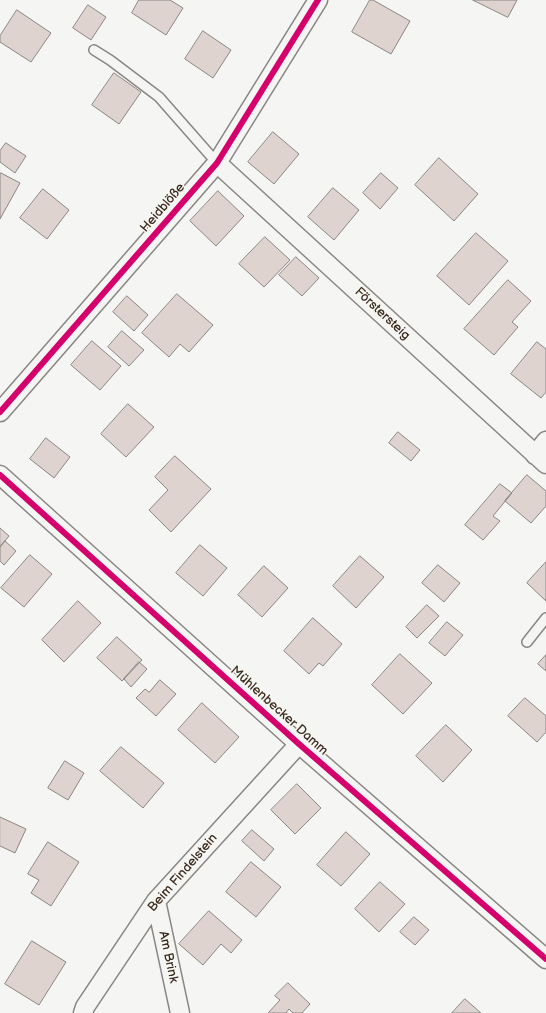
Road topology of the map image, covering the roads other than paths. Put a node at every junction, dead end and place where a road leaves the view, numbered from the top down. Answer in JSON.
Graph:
{"nodes":[{"id":1,"x":318,"y":0,"type":"edge"},
{"id":2,"x":94,"y":50,"type":"dead end"},
{"id":3,"x":218,"y":163,"type":"junction"},
{"id":4,"x":0,"y":412,"type":"edge"},
{"id":5,"x":542,"y":454,"type":"edge"},
{"id":6,"x":0,"y":475,"type":"edge"},
{"id":7,"x":546,"y":618,"type":"edge"},
{"id":8,"x":527,"y":642,"type":"dead end"},
{"id":9,"x":299,"y":744,"type":"junction"},
{"id":10,"x":156,"y":901,"type":"junction"},
{"id":11,"x":546,"y":959,"type":"edge"},
{"id":12,"x":83,"y":1013,"type":"edge"},
{"id":13,"x":180,"y":1013,"type":"edge"}],
"edges":[{"from":1,"to":3,"type":"street","name":"Heidblöße"},
{"from":2,"to":3,"type":"lane"},
{"from":3,"to":4,"type":"street","name":"Heidblöße"},
{"from":3,"to":5,"type":"street","name":"Förstersteig"},
{"from":6,"to":9,"type":"street","name":"Mühlenbecker Damm"},
{"from":7,"to":8,"type":"lane"},
{"from":9,"to":10,"type":"street","name":"Beim Findelstein"},
{"from":9,"to":11,"type":"street","name":"Mühlenbecker Damm"},
{"from":10,"to":12,"type":"street","name":"Beim Findelstein"},
{"from":10,"to":13,"type":"street","name":"Am Brink"}]}
